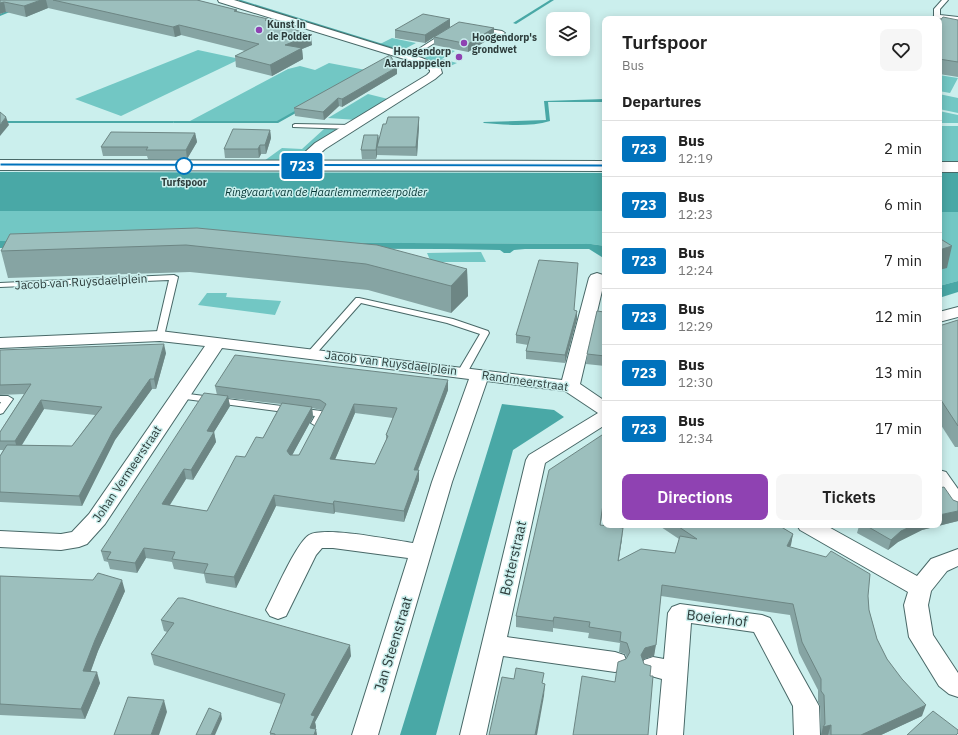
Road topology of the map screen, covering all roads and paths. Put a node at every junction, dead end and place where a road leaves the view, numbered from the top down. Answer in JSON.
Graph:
{"nodes":[{"id":1,"x":223,"y":0,"type":"edge"},
{"id":2,"x":945,"y":0,"type":"edge"},
{"id":3,"x":935,"y":16,"type":"edge"},
{"id":4,"x":942,"y":18,"type":"edge"},
{"id":5,"x":958,"y":19,"type":"edge"},
{"id":6,"x":473,"y":28,"type":"edge"},
{"id":7,"x":452,"y":30,"type":"edge"},
{"id":8,"x":502,"y":33,"type":"dead end"},
{"id":9,"x":409,"y":57,"type":"junction"},
{"id":10,"x":295,"y":126,"type":"dead end"},
{"id":11,"x":352,"y":127,"type":"junction"},
{"id":12,"x":0,"y":165,"type":"edge"},
{"id":13,"x":303,"y":166,"type":"junction"},
{"id":14,"x":602,"y":166,"type":"edge"},
{"id":15,"x":942,"y":167,"type":"edge"},
{"id":16,"x":958,"y":167,"type":"edge"},
{"id":17,"x":597,"y":278,"type":"dead end"},
{"id":18,"x":0,"y":285,"type":"edge"},
{"id":19,"x":958,"y":312,"type":"edge"},
{"id":20,"x":942,"y":316,"type":"edge"},
{"id":21,"x":160,"y":336,"type":"junction"},
{"id":22,"x":217,"y":342,"type":"junction"},
{"id":23,"x":0,"y":343,"type":"edge"},
{"id":24,"x":312,"y":353,"type":"junction"},
{"id":25,"x":471,"y":374,"type":"junction"},
{"id":26,"x":570,"y":386,"type":"junction"},
{"id":27,"x":181,"y":396,"type":"junction"},
{"id":28,"x":0,"y":399,"type":"edge"},
{"id":29,"x":602,"y":407,"type":"edge"},
{"id":30,"x":0,"y":411,"type":"edge"},
{"id":31,"x":602,"y":419,"type":"edge"},
{"id":32,"x":310,"y":434,"type":"edge"},
{"id":33,"x":942,"y":481,"type":"edge"},
{"id":34,"x":958,"y":505,"type":"edge"},
{"id":35,"x":813,"y":528,"type":"edge"},
{"id":36,"x":0,"y":539,"type":"edge"},
{"id":37,"x":421,"y":552,"type":"junction"},
{"id":38,"x":958,"y":557,"type":"edge"},
{"id":39,"x":920,"y":588,"type":"junction"},
{"id":40,"x":278,"y":610,"type":"dead end"},
{"id":41,"x":494,"y":645,"type":"junction"},
{"id":42,"x":616,"y":662,"type":"edge"},
{"id":43,"x":958,"y":687,"type":"edge"},
{"id":44,"x":365,"y":735,"type":"edge"},
{"id":45,"x":473,"y":735,"type":"edge"},
{"id":46,"x":670,"y":735,"type":"edge"},
{"id":47,"x":807,"y":735,"type":"edge"}],
"edges":[{"from":1,"to":9,"type":"street"},
{"from":2,"to":3,"type":"lane"},
{"from":4,"to":5,"type":"lane"},
{"from":6,"to":8,"type":"lane"},
{"from":7,"to":9,"type":"lane"},
{"from":9,"to":11,"type":"street"},
{"from":10,"to":11,"type":"lane"},
{"from":11,"to":13,"type":"street"},
{"from":12,"to":13,"type":"street"},
{"from":13,"to":14,"type":"street"},
{"from":15,"to":16,"type":"street"},
{"from":17,"to":26,"type":"street"},
{"from":18,"to":21,"type":"lane","name":"Jacob van Ruysdaelplein"},
{"from":19,"to":20,"type":"street"},
{"from":21,"to":22,"type":"street","name":"Jacob van Ruysdaelplein"},
{"from":21,"to":23,"type":"street","name":"Jacob van Ruysdaelplein"},
{"from":22,"to":24,"type":"street","name":"Jacob van Ruysdaelplein"},
{"from":22,"to":27,"type":"street","name":"Johan Vermeerstraat"},
{"from":24,"to":25,"type":"street","name":"Jacob van Ruysdaelplein"},
{"from":24,"to":25,"type":"lane","name":"Jacob van Ruysdaelplein"},
{"from":25,"to":26,"type":"street","name":"Randmeerstraat"},
{"from":25,"to":37,"type":"street","name":"Jan Steenstraat"},
{"from":26,"to":29,"type":"street","name":"Randmeerstraat"},
{"from":27,"to":32,"type":"lane"},
{"from":27,"to":36,"type":"street","name":"Johan Vermeerstraat"},
{"from":28,"to":30,"type":"lane"},
{"from":31,"to":41,"type":"street","name":"Botterstraat"},
{"from":33,"to":34,"type":"street"},
{"from":35,"to":39,"type":"street"},
{"from":37,"to":40,"type":"street"},
{"from":37,"to":44,"type":"street","name":"Jan Steenstraat"},
{"from":38,"to":39,"type":"street"},
{"from":39,"to":43,"type":"street"},
{"from":41,"to":42,"type":"street"},
{"from":41,"to":45,"type":"street","name":"Botterstraat"},
{"from":46,"to":47,"type":"street","name":"Boeierhof"}]}
